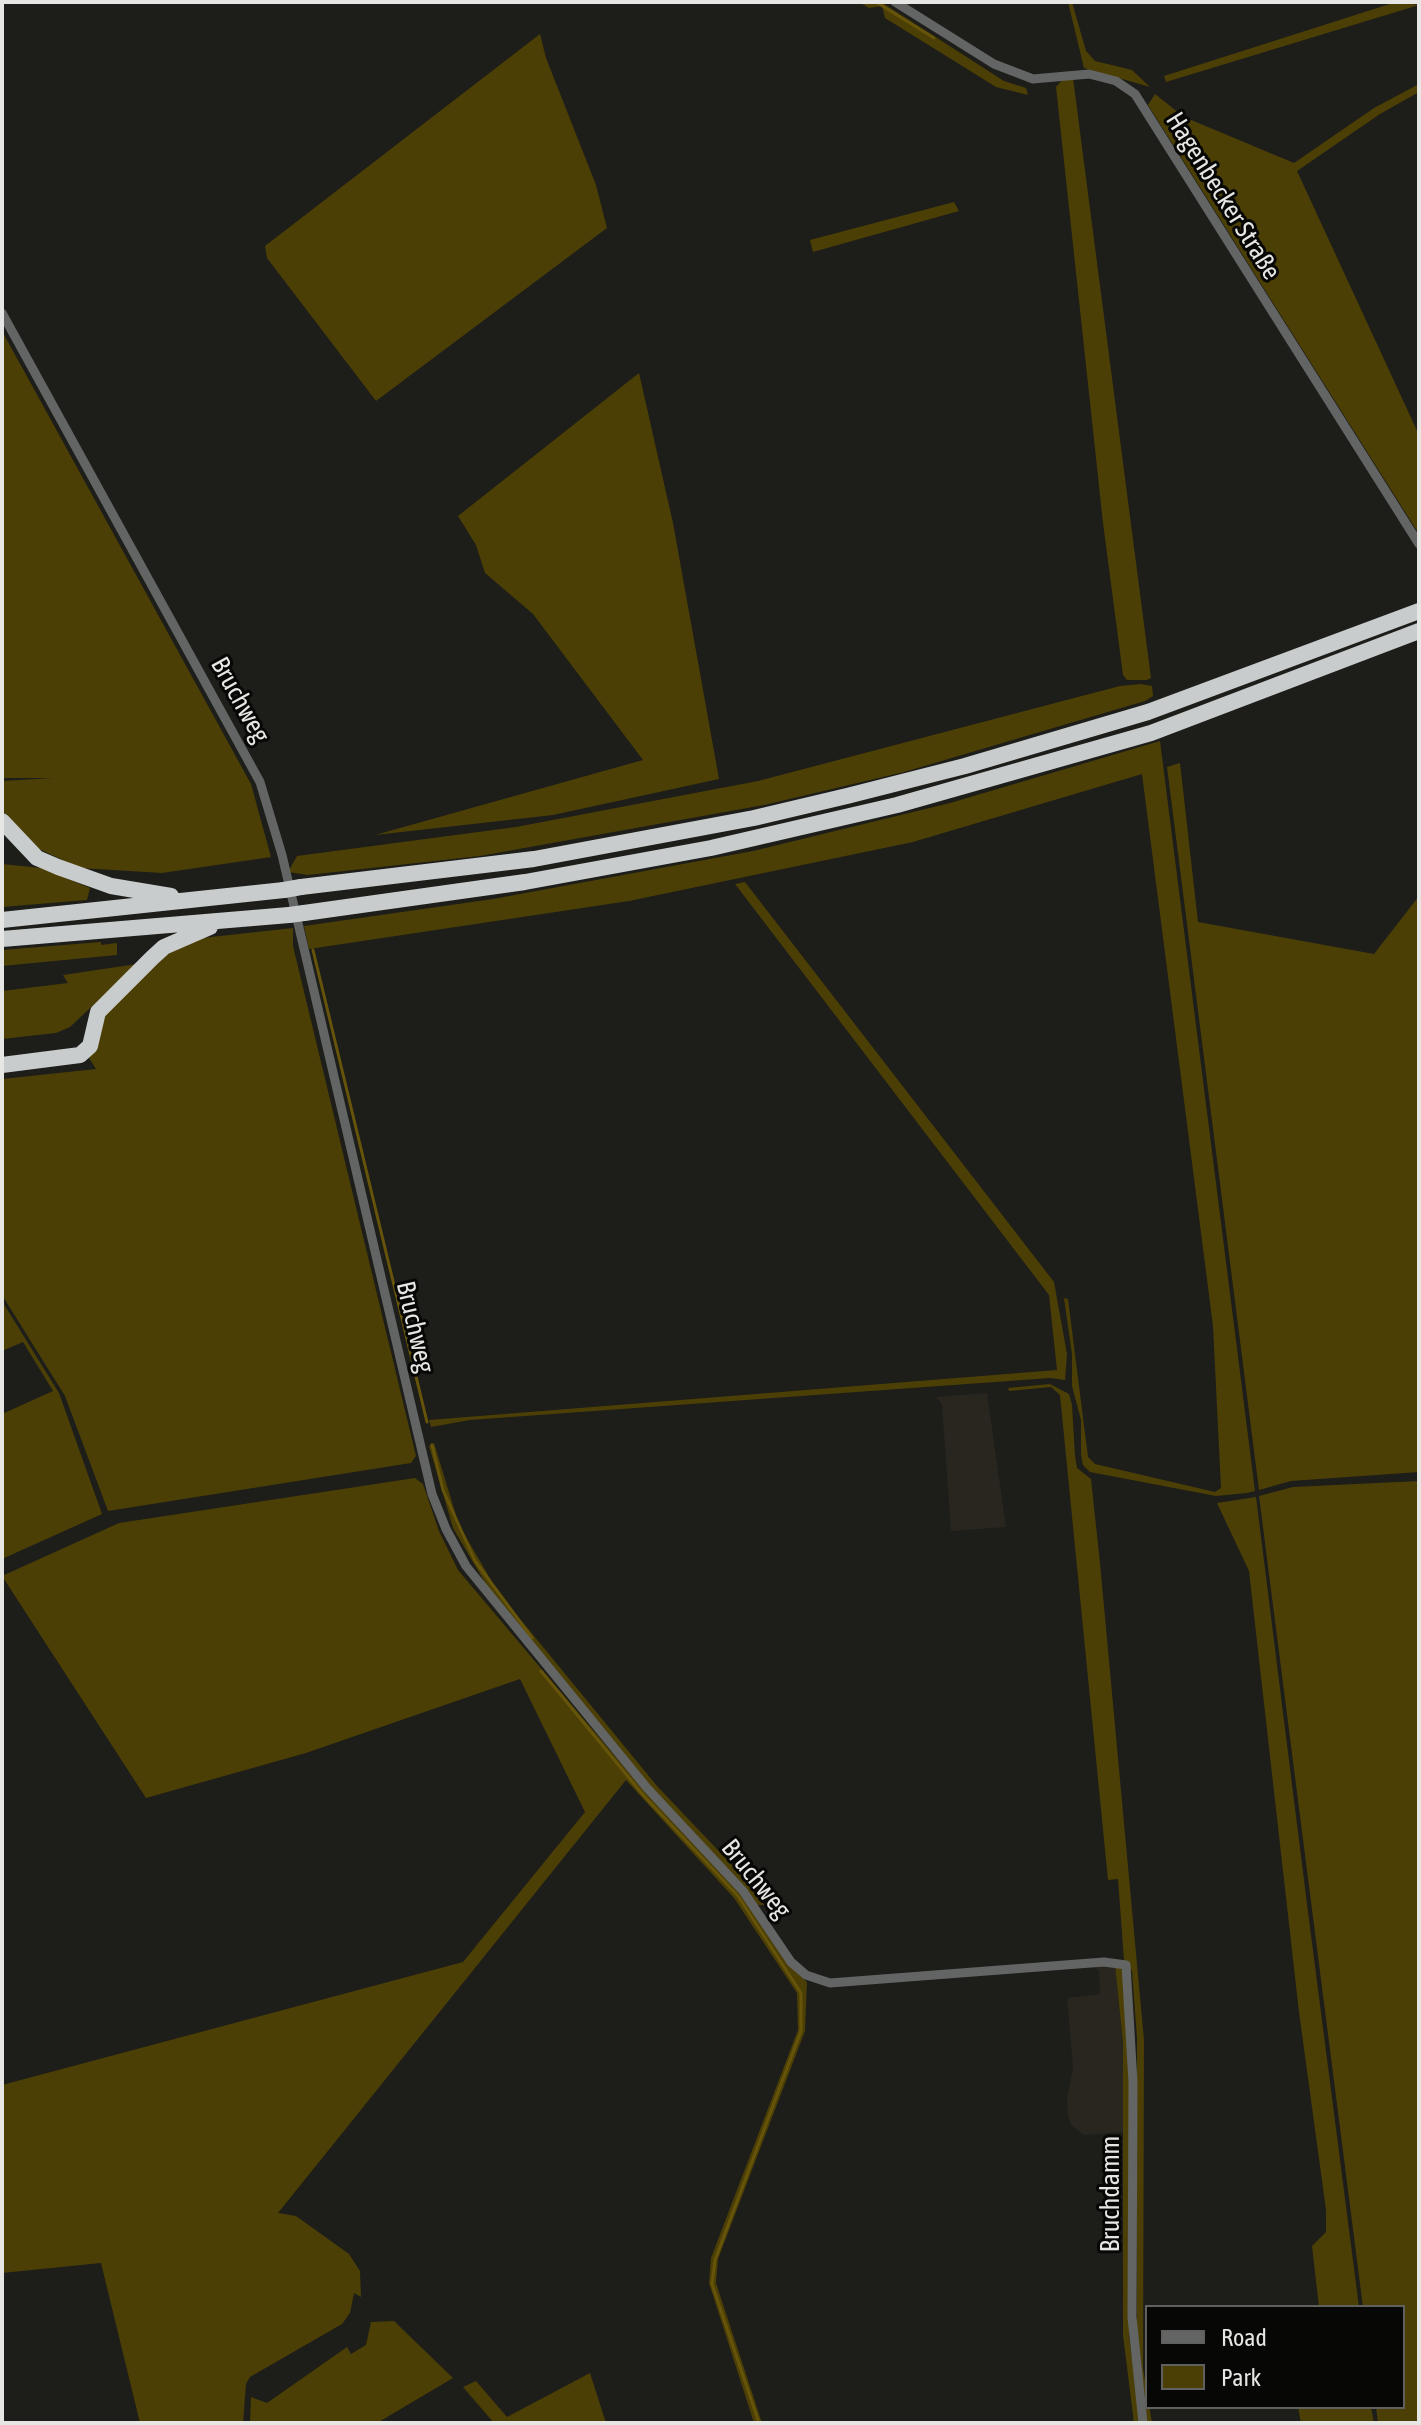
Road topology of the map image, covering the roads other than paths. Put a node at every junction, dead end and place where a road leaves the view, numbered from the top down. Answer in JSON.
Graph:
{"nodes":[{"id":1,"x":895,"y":2,"type":"edge"},
{"id":2,"x":2,"y":313,"type":"edge"},
{"id":3,"x":1419,"y":544,"type":"edge"},
{"id":4,"x":1419,"y":611,"type":"edge"},
{"id":5,"x":1419,"y":631,"type":"edge"},
{"id":6,"x":2,"y":821,"type":"edge"},
{"id":7,"x":205,"y":900,"type":"junction"},
{"id":8,"x":2,"y":920,"type":"edge"},
{"id":9,"x":225,"y":921,"type":"junction"},
{"id":10,"x":2,"y":939,"type":"edge"},
{"id":11,"x":2,"y":1065,"type":"edge"},
{"id":12,"x":1126,"y":1965,"type":"joint"},
{"id":13,"x":1143,"y":2423,"type":"edge"}],
"edges":[{"from":1,"to":3,"type":"street","name":"Hagenbecker Straße"},
{"from":2,"to":12,"type":"street","name":"Bruchweg"},
{"from":4,"to":7,"type":"highway","bridge":true},
{"from":5,"to":9,"type":"highway"},
{"from":6,"to":7,"type":"highway"},
{"from":7,"to":8,"type":"highway"},
{"from":9,"to":10,"type":"highway"},
{"from":9,"to":11,"type":"highway"},
{"from":12,"to":13,"type":"street","name":"Bruchdamm"}]}
